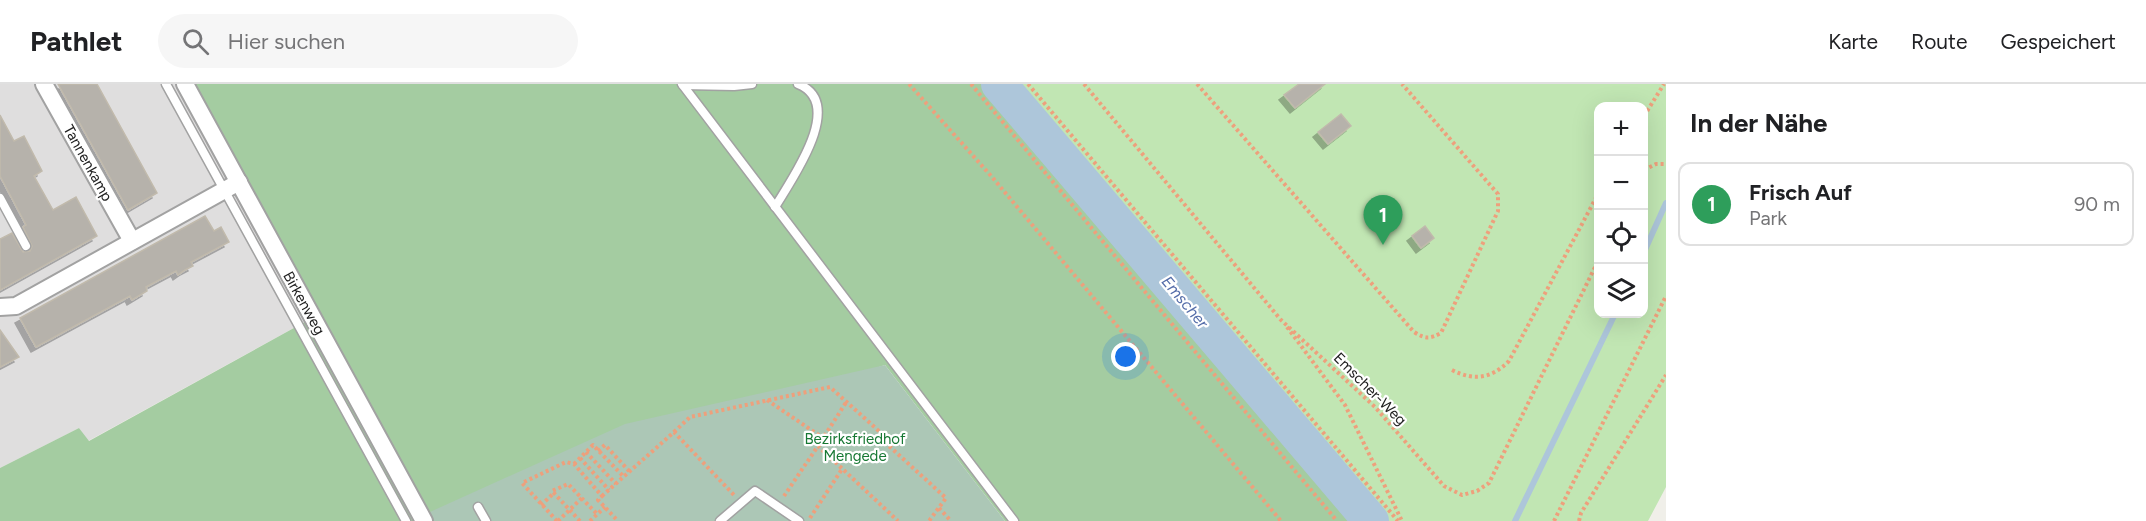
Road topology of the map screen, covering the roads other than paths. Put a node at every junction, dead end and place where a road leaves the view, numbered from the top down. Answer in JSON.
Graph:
{"nodes":[{"id":1,"x":44,"y":84,"type":"edge"},
{"id":2,"x":166,"y":84,"type":"edge"},
{"id":3,"x":185,"y":84,"type":"edge"},
{"id":4,"x":682,"y":84,"type":"edge"},
{"id":5,"x":752,"y":84,"type":"edge"},
{"id":6,"x":798,"y":84,"type":"edge"},
{"id":7,"x":231,"y":186,"type":"junction"},
{"id":8,"x":0,"y":198,"type":"edge"},
{"id":9,"x":775,"y":207,"type":"junction"},
{"id":10,"x":132,"y":241,"type":"junction"},
{"id":11,"x":26,"y":246,"type":"dead end"},
{"id":12,"x":0,"y":307,"type":"edge"},
{"id":13,"x":478,"y":507,"type":"dead end"},
{"id":14,"x":406,"y":521,"type":"edge"},
{"id":15,"x":424,"y":521,"type":"edge"},
{"id":16,"x":486,"y":521,"type":"edge"},
{"id":17,"x":720,"y":521,"type":"edge"},
{"id":18,"x":799,"y":521,"type":"edge"},
{"id":19,"x":1014,"y":521,"type":"edge"}],
"edges":[{"from":1,"to":10,"type":"street","name":"Tannenkamp"},
{"from":2,"to":7,"type":"lane"},
{"from":3,"to":7,"type":"street","name":"Birkenweg"},
{"from":4,"to":5,"type":"lane"},
{"from":4,"to":9,"type":"lane"},
{"from":6,"to":9,"type":"lane"},
{"from":7,"to":10,"type":"street"},
{"from":7,"to":14,"type":"lane"},
{"from":7,"to":15,"type":"street","name":"Birkenweg"},
{"from":8,"to":11,"type":"lane"},
{"from":9,"to":19,"type":"lane"},
{"from":10,"to":12,"type":"street"},
{"from":13,"to":16,"type":"lane"},
{"from":17,"to":18,"type":"lane"}]}
